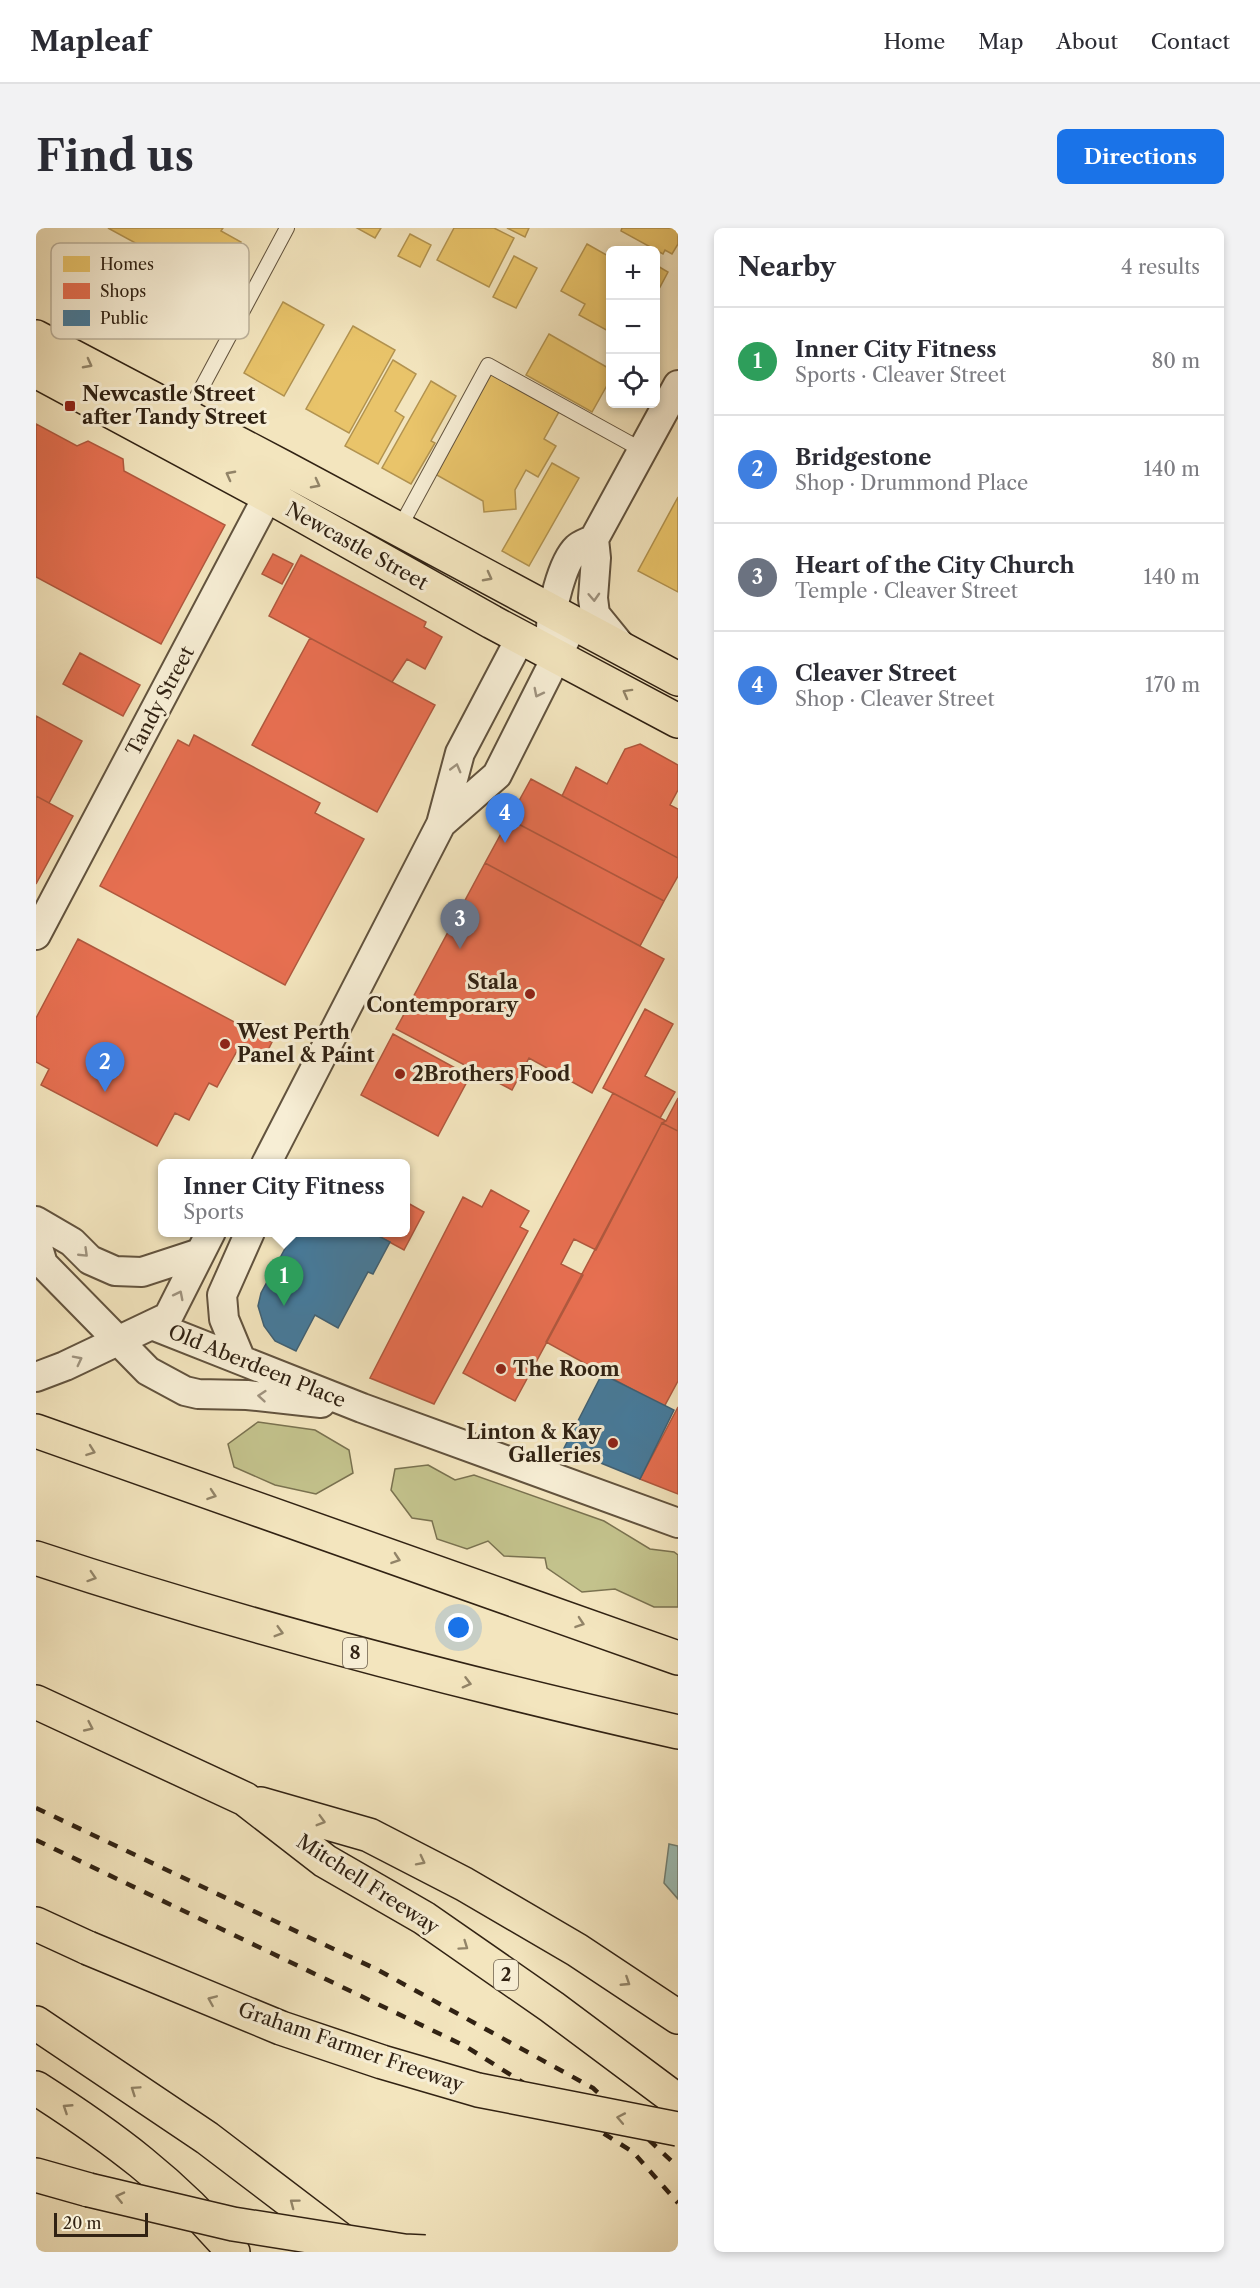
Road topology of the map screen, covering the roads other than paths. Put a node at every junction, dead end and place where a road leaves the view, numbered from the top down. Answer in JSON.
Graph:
{"nodes":[{"id":1,"x":287,"y":228,"type":"edge"},
{"id":2,"x":249,"y":299,"type":"edge"},
{"id":3,"x":228,"y":339,"type":"edge"},
{"id":4,"x":38,"y":352,"type":"edge"},
{"id":5,"x":678,"y":385,"type":"edge"},
{"id":6,"x":186,"y":417,"type":"junction"},
{"id":7,"x":642,"y":450,"type":"junction"},
{"id":8,"x":283,"y":467,"type":"junction"},
{"id":9,"x":268,"y":496,"type":"junction"},
{"id":10,"x":399,"y":529,"type":"junction"},
{"id":11,"x":594,"y":539,"type":"junction"},
{"id":12,"x":566,"y":565,"type":"junction"},
{"id":13,"x":516,"y":592,"type":"junction"},
{"id":14,"x":563,"y":616,"type":"junction"},
{"id":15,"x":521,"y":638,"type":"junction"},
{"id":16,"x":623,"y":648,"type":"junction"},
{"id":17,"x":557,"y":657,"type":"junction"},
{"id":18,"x":678,"y":679,"type":"edge"},
{"id":19,"x":678,"y":721,"type":"edge"},
{"id":20,"x":441,"y":824,"type":"junction"},
{"id":21,"x":36,"y":935,"type":"edge"},
{"id":22,"x":269,"y":1159,"type":"edge"},
{"id":23,"x":36,"y":1221,"type":"edge"},
{"id":24,"x":248,"y":1237,"type":"edge"},
{"id":25,"x":36,"y":1241,"type":"edge"},
{"id":26,"x":205,"y":1243,"type":"edge"},
{"id":27,"x":152,"y":1324,"type":"junction"},
{"id":28,"x":118,"y":1340,"type":"junction"},
{"id":29,"x":240,"y":1360,"type":"junction"},
{"id":30,"x":36,"y":1377,"type":"edge"},
{"id":31,"x":362,"y":1408,"type":"junction"},
{"id":32,"x":36,"y":1431,"type":"edge"},
{"id":33,"x":678,"y":1523,"type":"edge"},
{"id":34,"x":36,"y":1558,"type":"edge"},
{"id":35,"x":678,"y":1658,"type":"edge"},
{"id":36,"x":36,"y":1702,"type":"edge"},
{"id":37,"x":678,"y":1732,"type":"edge"},
{"id":38,"x":244,"y":1799,"type":"junction"},
{"id":39,"x":36,"y":1924,"type":"edge"},
{"id":40,"x":678,"y":2017,"type":"edge"},
{"id":41,"x":36,"y":2023,"type":"edge"},
{"id":42,"x":36,"y":2088,"type":"edge"},
{"id":43,"x":678,"y":2101,"type":"edge"},
{"id":44,"x":678,"y":2129,"type":"edge"},
{"id":45,"x":36,"y":2175,"type":"edge"},
{"id":46,"x":233,"y":2252,"type":"edge"},
{"id":47,"x":357,"y":2252,"type":"edge"},
{"id":48,"x":425,"y":2252,"type":"edge"}],
"edges":[{"from":1,"to":2,"type":"lane"},
{"from":3,"to":6,"type":"lane"},
{"from":4,"to":6,"type":"main road","name":"Newcastle Street","one_way":true},
{"from":9,"to":4,"type":"main road","name":"Newcastle Street","one_way":true},
{"from":5,"to":7,"type":"street"},
{"from":6,"to":8,"type":"main road","name":"Newcastle Street"},
{"from":7,"to":10,"type":"lane"},
{"from":7,"to":11,"type":"street"},
{"from":8,"to":9,"type":"street","name":"Tandy Street"},
{"from":8,"to":10,"type":"main road","name":"Newcastle Street","one_way":true},
{"from":9,"to":15,"type":"main road","name":"Newcastle Street"},
{"from":9,"to":21,"type":"street","name":"Tandy Street"},
{"from":10,"to":13,"type":"main road","name":"Newcastle Street","one_way":true},
{"from":11,"to":12,"type":"street"},
{"from":11,"to":16,"type":"street","one_way":true},
{"from":12,"to":13,"type":"street"},
{"from":12,"to":14,"type":"street"},
{"from":13,"to":14,"type":"main road","name":"Newcastle Street"},
{"from":14,"to":16,"type":"main road","name":"Newcastle Street"},
{"from":14,"to":17,"type":"street"},
{"from":15,"to":17,"type":"main road","name":"Newcastle Street"},
{"from":20,"to":15,"type":"street","one_way":true},
{"from":16,"to":18,"type":"main road","name":"Newcastle Street"},
{"from":19,"to":17,"type":"main road","name":"Newcastle Street","one_way":true},
{"from":17,"to":20,"type":"street","one_way":true},
{"from":20,"to":22,"type":"street"},
{"from":23,"to":26,"type":"street","one_way":true},
{"from":24,"to":29,"type":"street"},
{"from":25,"to":28,"type":"street","name":"Old Aberdeen Place"},
{"from":27,"to":26,"type":"street","one_way":true},
{"from":27,"to":28,"type":"street"},
{"from":27,"to":29,"type":"street","name":"Old Aberdeen Place"},
{"from":30,"to":28,"type":"street","one_way":true},
{"from":31,"to":28,"type":"street","name":"Old Aberdeen Place","one_way":true},
{"from":29,"to":31,"type":"street","name":"Old Aberdeen Place"},
{"from":31,"to":33,"type":"street","name":"Old Aberdeen Place"},
{"from":32,"to":35,"type":"main road","one_way":true},
{"from":34,"to":37,"type":"main road","number":"8","one_way":true},
{"from":36,"to":38,"type":"main road","name":"Mitchell Freeway","number":"2","one_way":true},
{"from":38,"to":40,"type":"main road","one_way":true},
{"from":38,"to":43,"type":"main road","name":"Mitchell Freeway","number":"2","one_way":true},
{"from":44,"to":39,"type":"main road","name":"Graham Farmer Freeway","one_way":true,"bridge":true},
{"from":47,"to":41,"type":"main road","one_way":true},
{"from":46,"to":42,"type":"main road","one_way":true},
{"from":48,"to":45,"type":"main road","one_way":true,"bridge":true}]}
